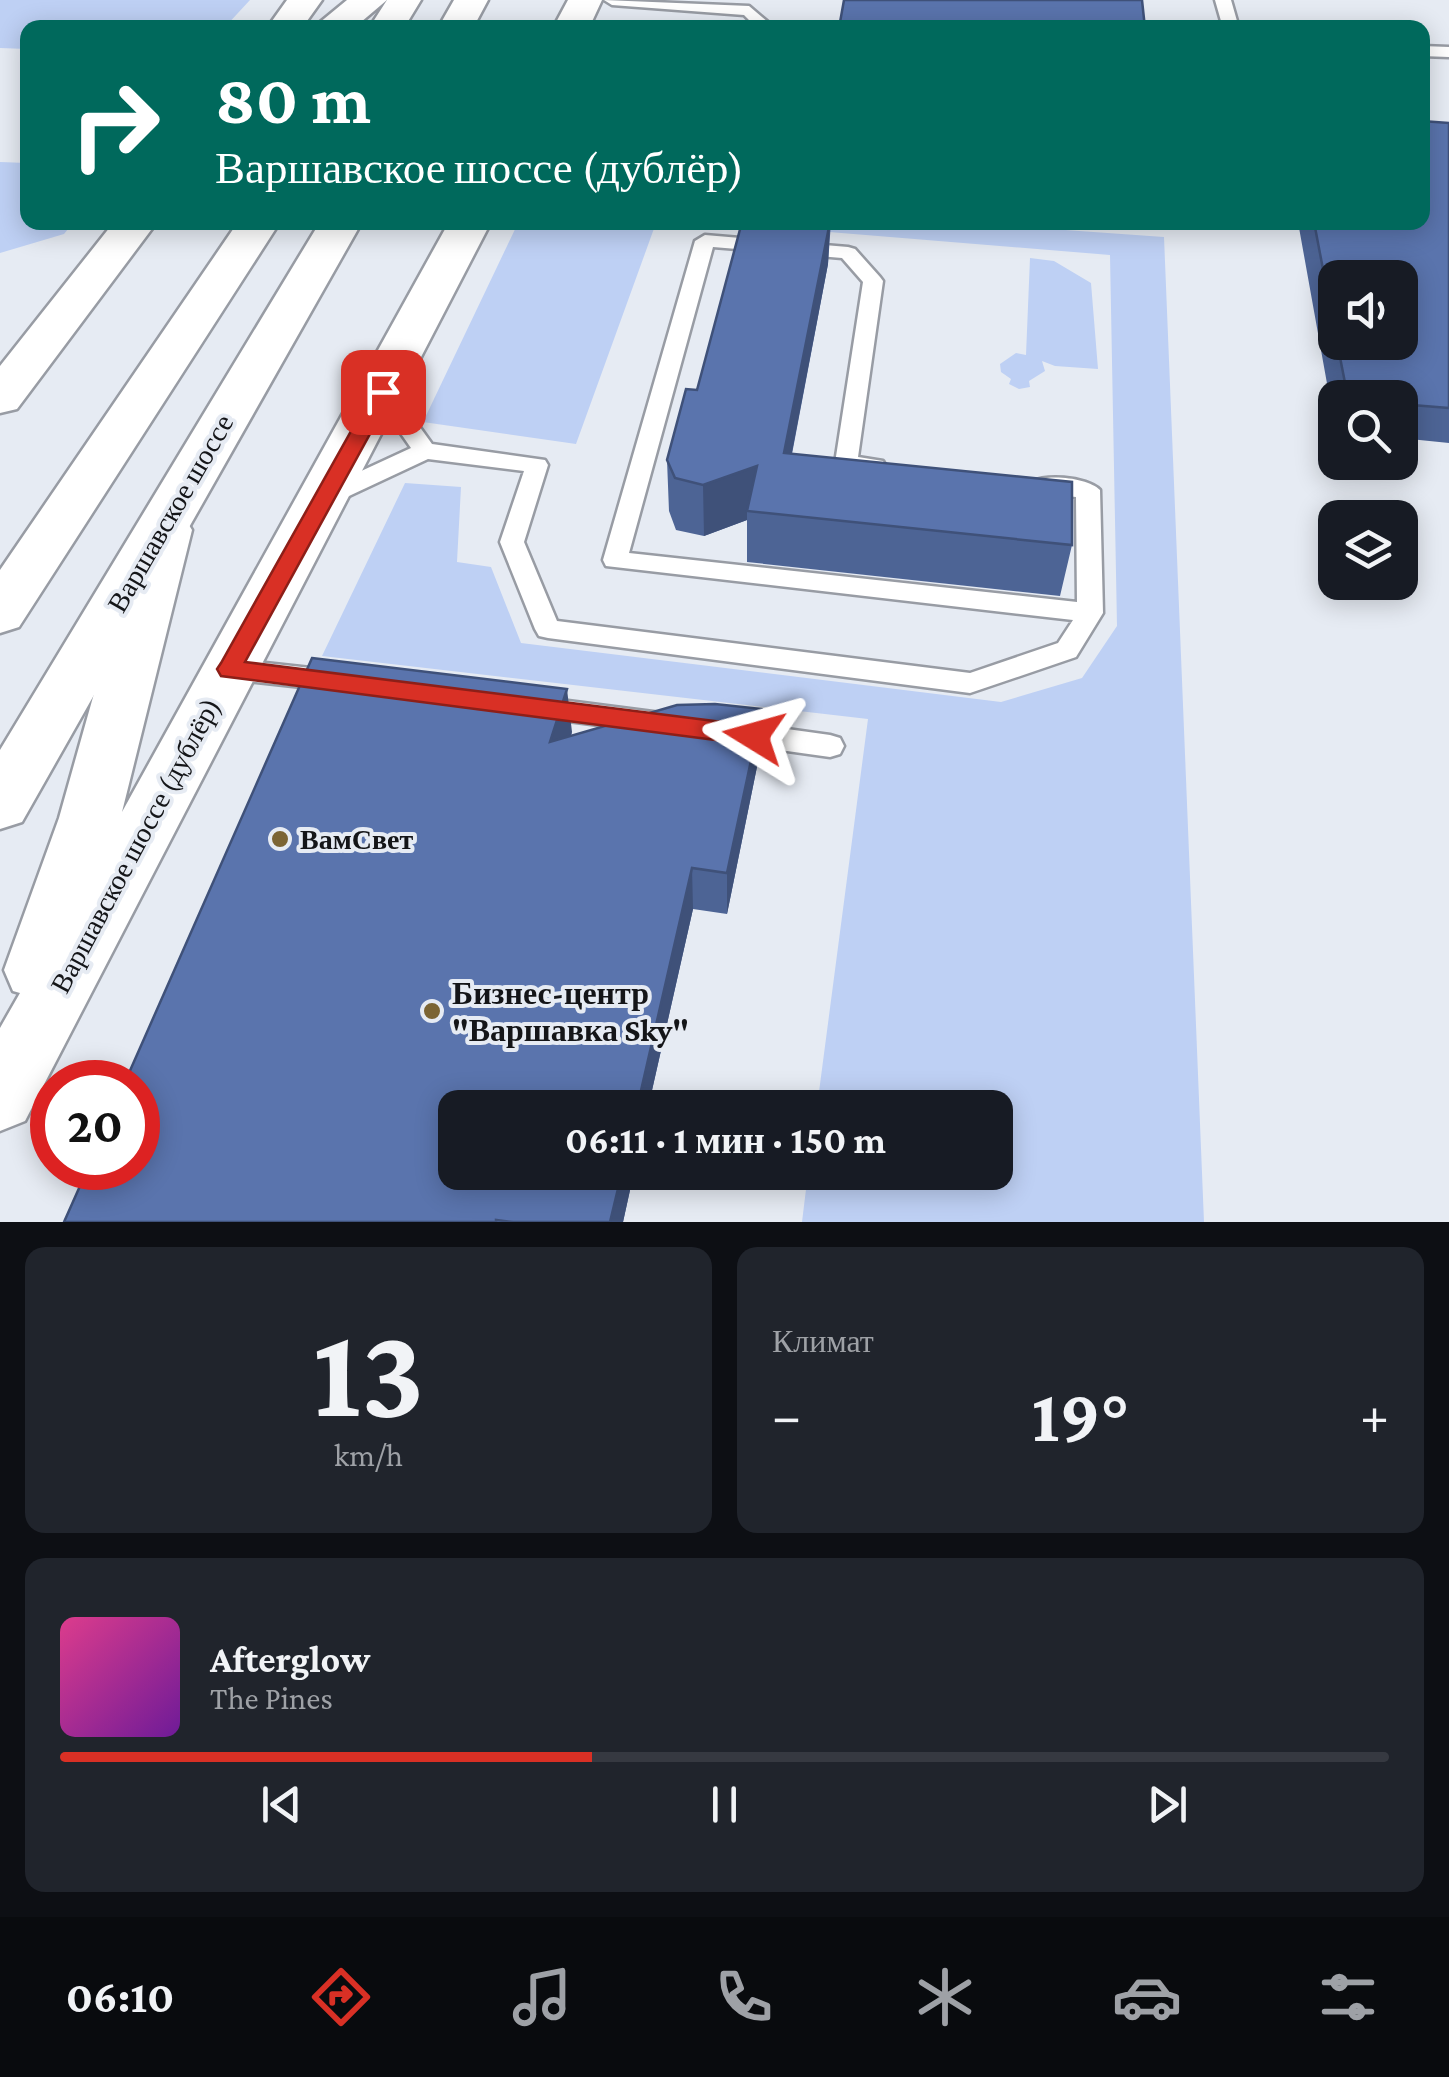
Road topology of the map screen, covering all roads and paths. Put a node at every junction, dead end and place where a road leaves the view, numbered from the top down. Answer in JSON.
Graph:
{"nodes":[{"id":1,"x":370,"y":0,"type":"edge"},
{"id":2,"x":612,"y":0,"type":"edge"},
{"id":3,"x":752,"y":6,"type":"edge"},
{"id":4,"x":341,"y":20,"type":"edge"},
{"id":5,"x":130,"y":230,"type":"edge"},
{"id":6,"x":254,"y":230,"type":"edge"},
{"id":7,"x":335,"y":230,"type":"edge"},
{"id":8,"x":466,"y":230,"type":"edge"},
{"id":9,"x":383,"y":392,"type":"junction"},
{"id":10,"x":0,"y":398,"type":"edge"},
{"id":11,"x":425,"y":452,"type":"junction"},
{"id":12,"x":902,"y":469,"type":"edge"},
{"id":13,"x":1013,"y":482,"type":"edge"},
{"id":14,"x":325,"y":498,"type":"junction"},
{"id":15,"x":170,"y":515,"type":"junction"},
{"id":16,"x":0,"y":613,"type":"edge"},
{"id":17,"x":1090,"y":614,"type":"junction"},
{"id":18,"x":229,"y":669,"type":"junction"},
{"id":19,"x":358,"y":683,"type":"edge"},
{"id":20,"x":516,"y":704,"type":"edge"},
{"id":21,"x":830,"y":746,"type":"dead end"},
{"id":22,"x":0,"y":804,"type":"edge"},
{"id":23,"x":0,"y":1077,"type":"edge"},
{"id":24,"x":0,"y":1098,"type":"edge"}],
"edges":[{"from":1,"to":4,"type":"main road"},
{"from":2,"to":3,"type":"lane"},
{"from":5,"to":10,"type":"main road"},
{"from":6,"to":16,"type":"main road"},
{"from":7,"to":15,"type":"main road","name":"Варшавское шоссе"},
{"from":8,"to":9,"type":"main road","name":"Варшавское шоссе (дублёр)"},
{"from":9,"to":11,"type":"lane"},
{"from":9,"to":14,"type":"main road","name":"Варшавское шоссе (дублёр)"},
{"from":11,"to":14,"type":"lane"},
{"from":11,"to":17,"type":"lane"},
{"from":12,"to":17,"type":"lane"},
{"from":13,"to":17,"type":"lane"},
{"from":14,"to":18,"type":"main road","name":"Варшавское шоссе (дублёр)"},
{"from":15,"to":22,"type":"main road","name":"Варшавское шоссе"},
{"from":15,"to":23,"type":"main road"},
{"from":18,"to":19,"type":"lane"},
{"from":18,"to":24,"type":"main road","name":"Варшавское шоссе (дублёр)"},
{"from":20,"to":21,"type":"lane"}]}
